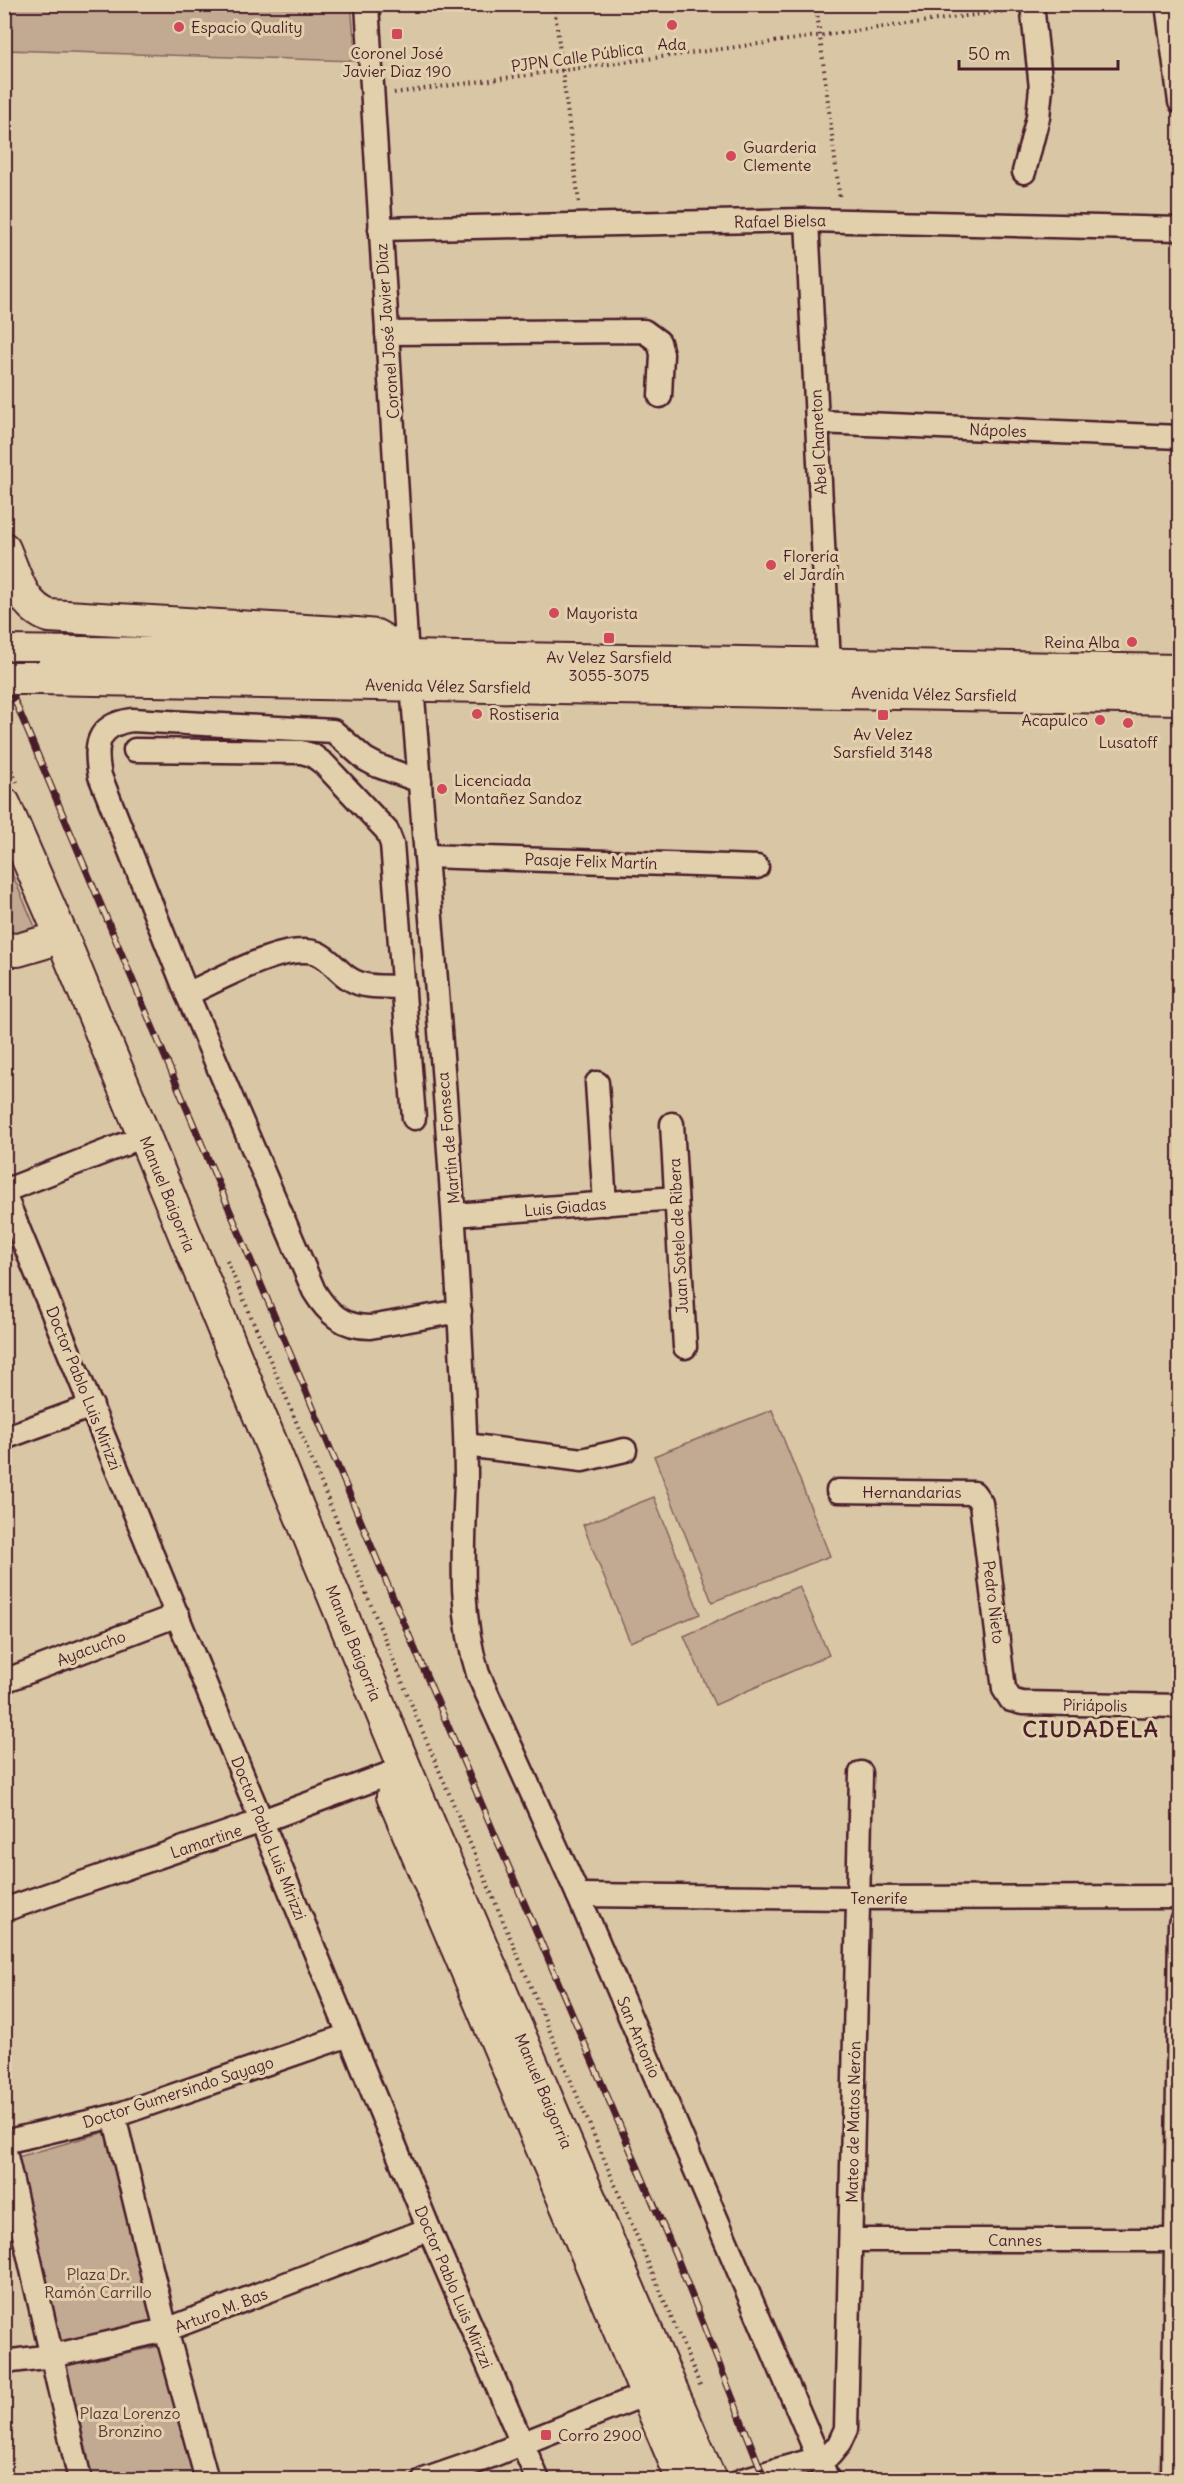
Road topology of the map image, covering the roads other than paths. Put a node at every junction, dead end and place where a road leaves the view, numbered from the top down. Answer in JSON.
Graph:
{"nodes":[{"id":1,"x":367,"y":4,"type":"edge"},
{"id":2,"x":1175,"y":4,"type":"edge"},
{"id":3,"x":1167,"y":5,"type":"edge"},
{"id":4,"x":1032,"y":6,"type":"edge"},
{"id":5,"x":1179,"y":102,"type":"edge"},
{"id":6,"x":1024,"y":172,"type":"dead end"},
{"id":7,"x":807,"y":220,"type":"junction"},
{"id":8,"x":381,"y":229,"type":"junction"},
{"id":9,"x":1179,"y":229,"type":"edge"},
{"id":10,"x":387,"y":333,"type":"junction"},
{"id":11,"x":660,"y":396,"type":"dead end"},
{"id":12,"x":817,"y":422,"type":"junction"},
{"id":13,"x":1179,"y":437,"type":"edge"},
{"id":14,"x":4,"y":549,"type":"edge"},
{"id":15,"x":25,"y":661,"type":"edge"},
{"id":16,"x":829,"y":664,"type":"junction"},
{"id":17,"x":410,"y":671,"type":"junction"},
{"id":18,"x":1179,"y":671,"type":"edge"},
{"id":19,"x":4,"y":678,"type":"edge"},
{"id":20,"x":1179,"y":698,"type":"edge"},
{"id":21,"x":135,"y":750,"type":"dead end"},
{"id":22,"x":420,"y":781,"type":"junction"},
{"id":23,"x":12,"y":796,"type":"edge"},
{"id":24,"x":4,"y":855,"type":"edge"},
{"id":25,"x":426,"y":856,"type":"junction"},
{"id":26,"x":757,"y":867,"type":"dead end"},
{"id":27,"x":52,"y":940,"type":"junction"},
{"id":28,"x":4,"y":950,"type":"edge"},
{"id":29,"x":404,"y":987,"type":"junction"},
{"id":30,"x":187,"y":994,"type":"junction"},
{"id":31,"x":597,"y":1083,"type":"dead end"},
{"id":32,"x":414,"y":1118,"type":"dead end"},
{"id":33,"x":672,"y":1124,"type":"dead end"},
{"id":34,"x":125,"y":1144,"type":"junction"},
{"id":35,"x":4,"y":1192,"type":"edge"},
{"id":36,"x":676,"y":1198,"type":"junction"},
{"id":37,"x":605,"y":1204,"type":"junction"},
{"id":38,"x":454,"y":1215,"type":"junction"},
{"id":39,"x":460,"y":1311,"type":"junction"},
{"id":40,"x":685,"y":1347,"type":"dead end"},
{"id":41,"x":92,"y":1406,"type":"junction"},
{"id":42,"x":4,"y":1438,"type":"edge"},
{"id":43,"x":466,"y":1445,"type":"junction"},
{"id":44,"x":625,"y":1450,"type":"dead end"},
{"id":45,"x":838,"y":1491,"type":"dead end"},
{"id":46,"x":981,"y":1503,"type":"joint"},
{"id":47,"x":463,"y":1592,"type":"joint"},
{"id":48,"x":178,"y":1615,"type":"junction"},
{"id":49,"x":4,"y":1681,"type":"edge"},
{"id":50,"x":1011,"y":1700,"type":"joint"},
{"id":51,"x":1179,"y":1706,"type":"edge"},
{"id":52,"x":395,"y":1772,"type":"junction"},
{"id":53,"x":861,"y":1773,"type":"dead end"},
{"id":54,"x":262,"y":1821,"type":"junction"},
{"id":55,"x":578,"y":1895,"type":"junction"},
{"id":56,"x":1179,"y":1897,"type":"edge"},
{"id":57,"x":857,"y":1898,"type":"junction"},
{"id":58,"x":4,"y":1910,"type":"edge"},
{"id":59,"x":1179,"y":1924,"type":"edge"},
{"id":60,"x":349,"y":2035,"type":"junction"},
{"id":61,"x":114,"y":2116,"type":"junction"},
{"id":62,"x":4,"y":2142,"type":"edge"},
{"id":63,"x":4,"y":2147,"type":"edge"},
{"id":64,"x":429,"y":2229,"type":"junction"},
{"id":65,"x":851,"y":2240,"type":"junction"},
{"id":66,"x":1178,"y":2240,"type":"edge"},
{"id":67,"x":166,"y":2330,"type":"junction"},
{"id":68,"x":52,"y":2356,"type":"junction"},
{"id":69,"x":4,"y":2362,"type":"edge"},
{"id":70,"x":657,"y":2389,"type":"junction"},
{"id":71,"x":522,"y":2444,"type":"junction"},
{"id":72,"x":824,"y":2470,"type":"edge"},
{"id":73,"x":80,"y":2480,"type":"edge"},
{"id":74,"x":207,"y":2480,"type":"edge"},
{"id":75,"x":424,"y":2480,"type":"edge"},
{"id":76,"x":537,"y":2480,"type":"edge"},
{"id":77,"x":683,"y":2480,"type":"edge"},
{"id":78,"x":710,"y":2480,"type":"edge"},
{"id":79,"x":742,"y":2480,"type":"edge"},
{"id":80,"x":1173,"y":2480,"type":"edge"}],
"edges":[{"from":1,"to":8,"type":"street","name":"Coronel José Javier Díaz"},
{"from":2,"to":3,"type":"street"},
{"from":3,"to":5,"type":"street"},
{"from":4,"to":6,"type":"street"},
{"from":7,"to":8,"type":"street","name":"Rafael Bielsa"},
{"from":7,"to":9,"type":"street","name":"Rafael Bielsa"},
{"from":7,"to":12,"type":"street","name":"Abel Chaneton"},
{"from":8,"to":10,"type":"street","name":"Coronel José Javier Díaz"},
{"from":10,"to":11,"type":"street"},
{"from":10,"to":17,"type":"street","name":"Coronel José Javier Díaz"},
{"from":12,"to":13,"type":"street","name":"Nápoles"},
{"from":12,"to":16,"type":"street","name":"Abel Chaneton"},
{"from":14,"to":17,"type":"main road"},
{"from":15,"to":17,"type":"main road","name":"Avenida Vélez Sarsfield"},
{"from":15,"to":19,"type":"main road","name":"Avenida Vélez Sarsfield","bridge":true},
{"from":16,"to":17,"type":"main road","name":"Avenida Vélez Sarsfield"},
{"from":16,"to":18,"type":"main road","name":"Avenida Vélez Sarsfield"},
{"from":17,"to":20,"type":"main road","name":"Avenida Vélez Sarsfield"},
{"from":17,"to":22,"type":"street","name":"Martín de Fonseca"},
{"from":21,"to":29,"type":"street"},
{"from":22,"to":25,"type":"street","name":"Martín de Fonseca"},
{"from":22,"to":30,"type":"street"},
{"from":23,"to":27,"type":"main road","name":"Manuel Baigorria"},
{"from":24,"to":27,"type":"main road","name":"Manuel Baigorria"},
{"from":25,"to":26,"type":"street","name":"Pasaje Felix Martín"},
{"from":25,"to":38,"type":"street","name":"Martín de Fonseca"},
{"from":27,"to":28,"type":"main road"},
{"from":27,"to":34,"type":"main road","name":"Manuel Baigorria"},
{"from":27,"to":52,"type":"main road","name":"Manuel Baigorria"},
{"from":29,"to":30,"type":"street"},
{"from":29,"to":32,"type":"street"},
{"from":30,"to":39,"type":"street"},
{"from":31,"to":37,"type":"street"},
{"from":33,"to":36,"type":"street","name":"Juan Sotelo de Ribera"},
{"from":34,"to":35,"type":"street"},
{"from":34,"to":52,"type":"main road","name":"Manuel Baigorria"},
{"from":35,"to":41,"type":"street","name":"Doctor Pablo Luis Mirizzi"},
{"from":36,"to":37,"type":"street","name":"Luis Giadas"},
{"from":36,"to":40,"type":"street","name":"Juan Sotelo de Ribera"},
{"from":37,"to":38,"type":"street","name":"Luis Giadas"},
{"from":38,"to":39,"type":"street","name":"Martín de Fonseca"},
{"from":39,"to":43,"type":"street","name":"Martín de Fonseca"},
{"from":41,"to":42,"type":"street"},
{"from":41,"to":48,"type":"street","name":"Doctor Pablo Luis Mirizzi"},
{"from":43,"to":44,"type":"street"},
{"from":43,"to":47,"type":"street","name":"Martín de Fonseca"},
{"from":45,"to":46,"type":"street","name":"Hernandarias"},
{"from":46,"to":50,"type":"street","name":"Pedro Nieto"},
{"from":47,"to":55,"type":"street","name":"San Antonio"},
{"from":48,"to":49,"type":"street","name":"Ayacucho"},
{"from":48,"to":54,"type":"street","name":"Doctor Pablo Luis Mirizzi"},
{"from":50,"to":51,"type":"street","name":"Piriápolis"},
{"from":52,"to":54,"type":"street","name":"Lamartine"},
{"from":52,"to":70,"type":"main road","name":"Manuel Baigorria"},
{"from":53,"to":57,"type":"street","name":"Mateo de Matos Nerón"},
{"from":54,"to":58,"type":"street","name":"Lamartine"},
{"from":54,"to":60,"type":"street","name":"Doctor Pablo Luis Mirizzi"},
{"from":55,"to":57,"type":"street","name":"Tenerife"},
{"from":55,"to":72,"type":"street","name":"San Antonio"},
{"from":56,"to":57,"type":"street","name":"Tenerife"},
{"from":57,"to":65,"type":"street","name":"Mateo de Matos Nerón"},
{"from":59,"to":66,"type":"street"},
{"from":60,"to":61,"type":"street","name":"Doctor Gumersindo Sayago"},
{"from":60,"to":64,"type":"street","name":"Doctor Pablo Luis Mirizzi"},
{"from":61,"to":62,"type":"street","name":"Doctor Gumersindo Sayago"},
{"from":61,"to":67,"type":"street"},
{"from":63,"to":68,"type":"street"},
{"from":64,"to":67,"type":"street","name":"Arturo M. Bas"},
{"from":64,"to":71,"type":"street","name":"Doctor Pablo Luis Mirizzi"},
{"from":65,"to":66,"type":"street","name":"Cannes"},
{"from":65,"to":72,"type":"street","name":"Mateo de Matos Nerón"},
{"from":66,"to":80,"type":"street"},
{"from":67,"to":68,"type":"street","name":"Arturo M. Bas"},
{"from":67,"to":74,"type":"street"},
{"from":68,"to":69,"type":"street","name":"Arturo M. Bas"},
{"from":68,"to":73,"type":"street"},
{"from":70,"to":71,"type":"street"},
{"from":70,"to":77,"type":"main road","name":"Manuel Baigorria"},
{"from":70,"to":78,"type":"main road","name":"Manuel Baigorria"},
{"from":71,"to":75,"type":"street"},
{"from":71,"to":76,"type":"street","name":"Doctor Pablo Luis Mirizzi"},
{"from":72,"to":79,"type":"street"}]}
